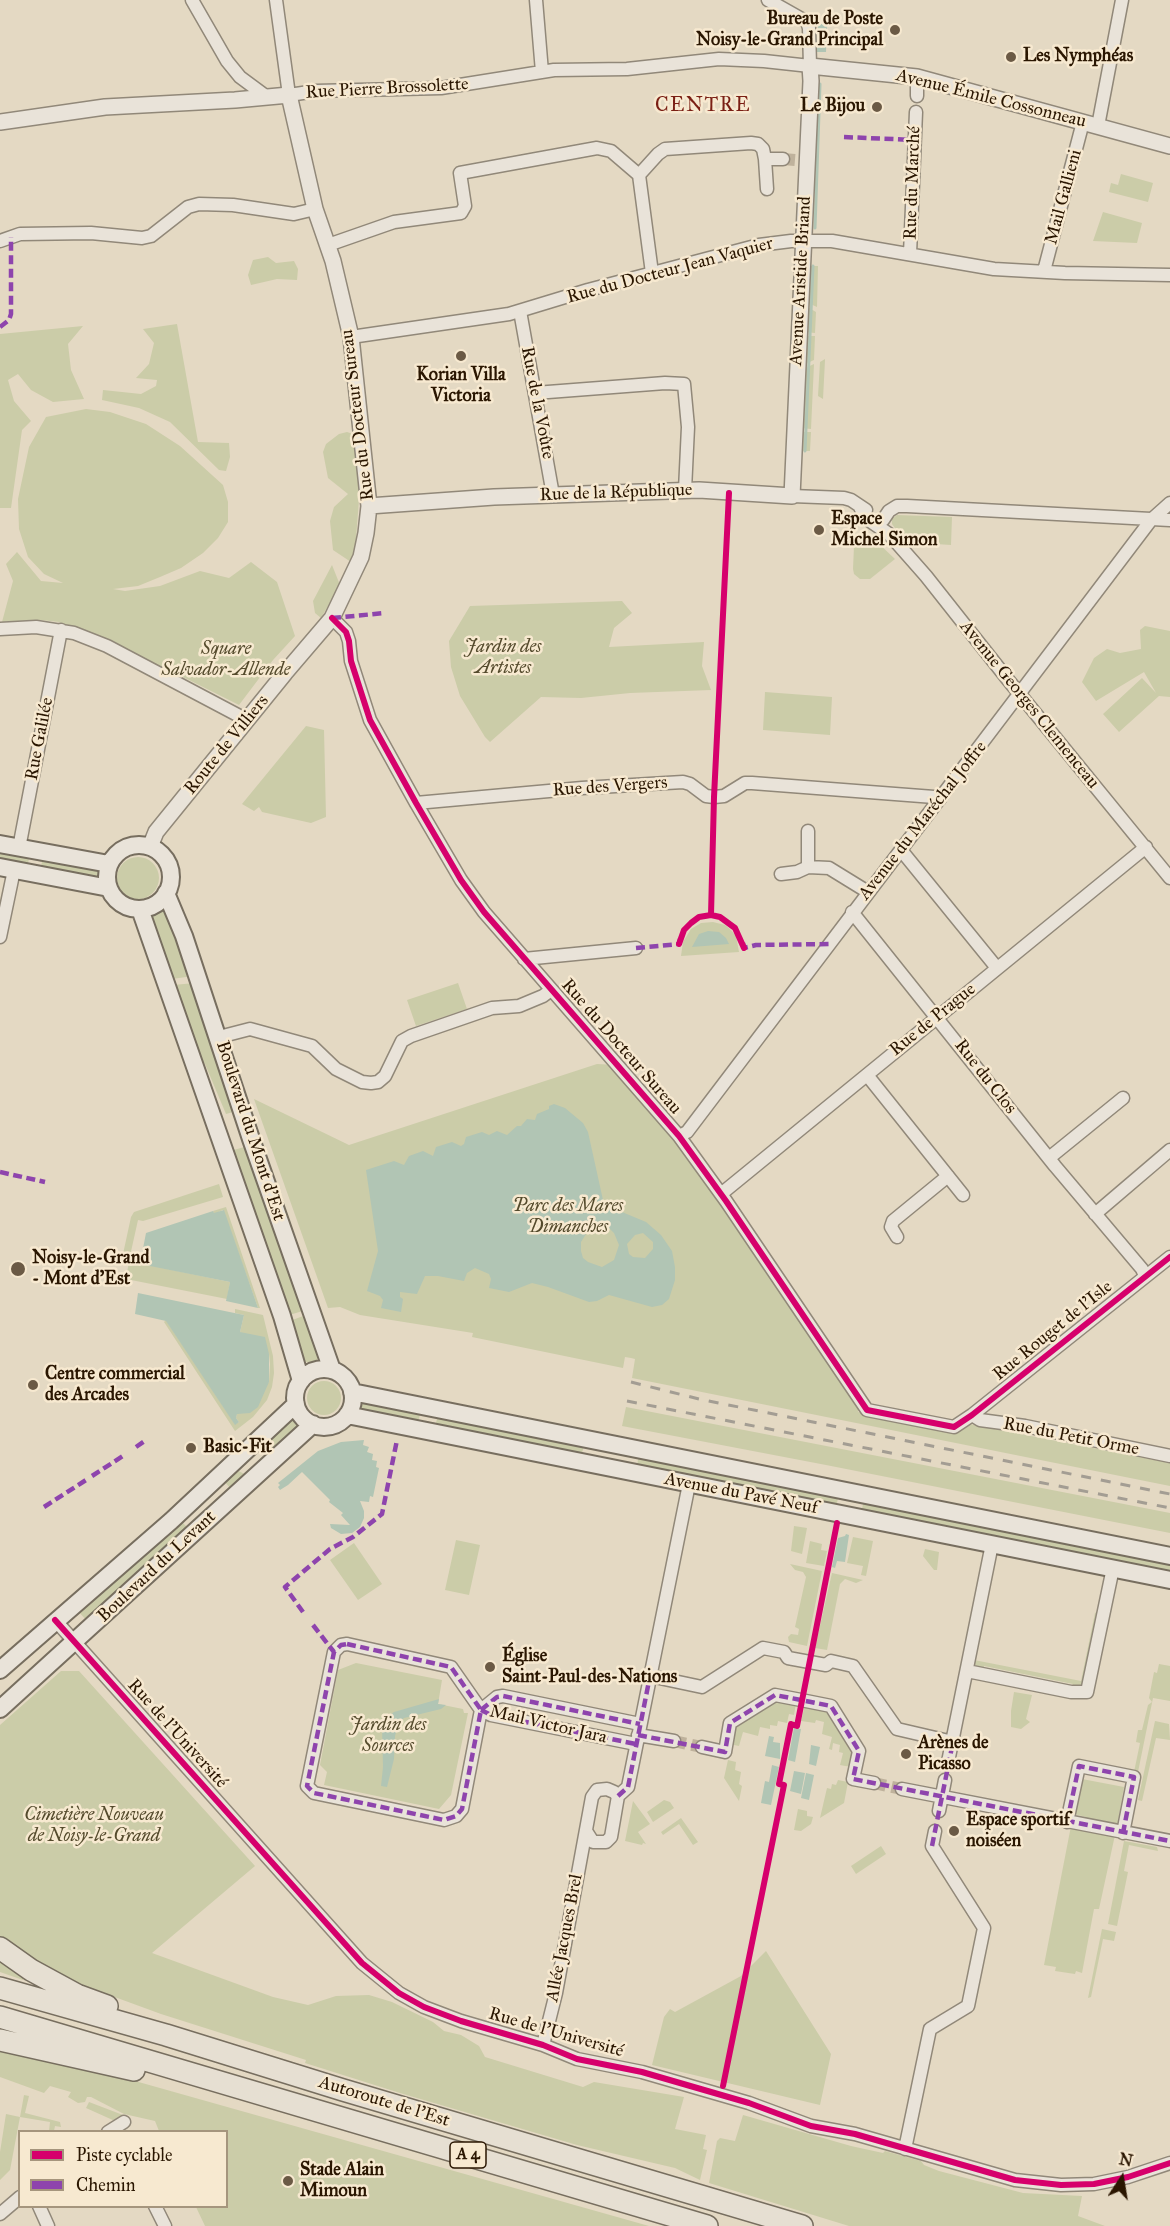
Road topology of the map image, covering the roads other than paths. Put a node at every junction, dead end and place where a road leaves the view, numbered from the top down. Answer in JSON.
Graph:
{"nodes":[{"id":1,"x":192,"y":0,"type":"edge"},
{"id":2,"x":276,"y":0,"type":"edge"},
{"id":3,"x":536,"y":0,"type":"edge"},
{"id":4,"x":768,"y":0,"type":"edge"},
{"id":5,"x":1122,"y":0,"type":"edge"},
{"id":6,"x":810,"y":66,"type":"junction"},
{"id":7,"x":542,"y":72,"type":"junction"},
{"id":8,"x":918,"y":77,"type":"junction"},
{"id":9,"x":289,"y":95,"type":"junction"},
{"id":10,"x":917,"y":96,"type":"dead end"},
{"id":11,"x":267,"y":97,"type":"junction"},
{"id":12,"x":916,"y":112,"type":"dead end"},
{"id":13,"x":0,"y":122,"type":"edge"},
{"id":14,"x":1083,"y":122,"type":"junction"},
{"id":15,"x":1098,"y":126,"type":"junction"},
{"id":16,"x":1170,"y":146,"type":"edge"},
{"id":17,"x":765,"y":159,"type":"junction"},
{"id":18,"x":795,"y":160,"type":"junction"},
{"id":19,"x":639,"y":175,"type":"junction"},
{"id":20,"x":767,"y":189,"type":"dead end"},
{"id":21,"x":315,"y":209,"type":"junction"},
{"id":22,"x":802,"y":240,"type":"junction"},
{"id":23,"x":0,"y":241,"type":"edge"},
{"id":24,"x":328,"y":245,"type":"junction"},
{"id":25,"x":910,"y":254,"type":"junction"},
{"id":26,"x":1044,"y":271,"type":"junction"},
{"id":27,"x":652,"y":273,"type":"junction"},
{"id":28,"x":1170,"y":275,"type":"edge"},
{"id":29,"x":520,"y":311,"type":"junction"},
{"id":30,"x":351,"y":337,"type":"junction"},
{"id":31,"x":535,"y":393,"type":"junction"},
{"id":32,"x":685,"y":490,"type":"junction"},
{"id":33,"x":553,"y":495,"type":"junction"},
{"id":34,"x":792,"y":496,"type":"junction"},
{"id":35,"x":369,"y":506,"type":"junction"},
{"id":36,"x":1169,"y":506,"type":"edge"},
{"id":37,"x":877,"y":520,"type":"junction"},
{"id":38,"x":1151,"y":520,"type":"junction"},
{"id":39,"x":1170,"y":520,"type":"edge"},
{"id":40,"x":332,"y":618,"type":"junction"},
{"id":41,"x":0,"y":629,"type":"edge"},
{"id":42,"x":61,"y":630,"type":"junction"},
{"id":43,"x":1020,"y":693,"type":"junction"},
{"id":44,"x":247,"y":720,"type":"junction"},
{"id":45,"x":940,"y":799,"type":"junction"},
{"id":46,"x":416,"y":803,"type":"junction"},
{"id":47,"x":807,"y":831,"type":"dead end"},
{"id":48,"x":0,"y":844,"type":"edge"},
{"id":49,"x":150,"y":847,"type":"junction"},
{"id":50,"x":1146,"y":847,"type":"junction"},
{"id":51,"x":19,"y":848,"type":"junction"},
{"id":52,"x":901,"y":850,"type":"junction"},
{"id":53,"x":109,"y":864,"type":"junction"},
{"id":54,"x":808,"y":867,"type":"junction"},
{"id":55,"x":7,"y":868,"type":"edge"},
{"id":56,"x":781,"y":874,"type":"dead end"},
{"id":57,"x":1170,"y":878,"type":"edge"},
{"id":58,"x":109,"y":888,"type":"junction"},
{"id":59,"x":868,"y":892,"type":"junction"},
{"id":60,"x":166,"y":893,"type":"junction"},
{"id":61,"x":140,"y":909,"type":"junction"},
{"id":62,"x":852,"y":912,"type":"junction"},
{"id":63,"x":0,"y":937,"type":"edge"},
{"id":64,"x":636,"y":948,"type":"dead end"},
{"id":65,"x":524,"y":959,"type":"junction"},
{"id":66,"x":997,"y":968,"type":"junction"},
{"id":67,"x":551,"y":990,"type":"junction"},
{"id":68,"x":937,"y":1016,"type":"junction"},
{"id":69,"x":219,"y":1037,"type":"junction"},
{"id":70,"x":867,"y":1075,"type":"junction"},
{"id":71,"x":1123,"y":1098,"type":"dead end"},
{"id":72,"x":679,"y":1136,"type":"junction"},
{"id":73,"x":1170,"y":1150,"type":"edge"},
{"id":74,"x":1049,"y":1158,"type":"junction"},
{"id":75,"x":948,"y":1176,"type":"junction"},
{"id":76,"x":721,"y":1194,"type":"junction"},
{"id":77,"x":963,"y":1195,"type":"dead end"},
{"id":78,"x":1095,"y":1214,"type":"junction"},
{"id":79,"x":897,"y":1237,"type":"dead end"},
{"id":80,"x":1170,"y":1257,"type":"edge"},
{"id":81,"x":1145,"y":1276,"type":"junction"},
{"id":82,"x":332,"y":1370,"type":"junction"},
{"id":83,"x":301,"y":1381,"type":"junction"},
{"id":84,"x":352,"y":1392,"type":"junction"},
{"id":85,"x":296,"y":1404,"type":"junction"},
{"id":86,"x":346,"y":1415,"type":"junction"},
{"id":87,"x":972,"y":1415,"type":"junction"},
{"id":88,"x":313,"y":1424,"type":"junction"},
{"id":89,"x":954,"y":1427,"type":"joint"},
{"id":90,"x":1170,"y":1456,"type":"edge"},
{"id":91,"x":689,"y":1484,"type":"junction"},
{"id":92,"x":992,"y":1544,"type":"junction"},
{"id":93,"x":1170,"y":1556,"type":"edge"},
{"id":94,"x":1113,"y":1568,"type":"junction"},
{"id":95,"x":1170,"y":1580,"type":"edge"},
{"id":96,"x":55,"y":1620,"type":"junction"},
{"id":97,"x":74,"y":1642,"type":"junction"},
{"id":98,"x":3,"y":1664,"type":"edge"},
{"id":99,"x":42,"y":1671,"type":"junction"},
{"id":100,"x":967,"y":1671,"type":"junction"},
{"id":101,"x":650,"y":1676,"type":"junction"},
{"id":102,"x":0,"y":1709,"type":"edge"},
{"id":103,"x":481,"y":1710,"type":"junction"},
{"id":104,"x":638,"y":1734,"type":"junction"},
{"id":105,"x":674,"y":1741,"type":"tunnel mouth"},
{"id":106,"x":953,"y":1742,"type":"junction"},
{"id":107,"x":702,"y":1747,"type":"tunnel mouth"},
{"id":108,"x":948,"y":1762,"type":"dead end"},
{"id":109,"x":945,"y":1780,"type":"dead end"},
{"id":110,"x":874,"y":1783,"type":"tunnel mouth"},
{"id":111,"x":902,"y":1789,"type":"tunnel mouth"},
{"id":112,"x":618,"y":1796,"type":"junction"},
{"id":113,"x":942,"y":1797,"type":"junction"},
{"id":114,"x":939,"y":1811,"type":"dead end"},
{"id":115,"x":1067,"y":1822,"type":"junction"},
{"id":116,"x":586,"y":1831,"type":"junction"},
{"id":117,"x":935,"y":1831,"type":"dead end"},
{"id":118,"x":1123,"y":1833,"type":"junction"},
{"id":119,"x":1170,"y":1842,"type":"edge"},
{"id":120,"x":0,"y":1948,"type":"edge"},
{"id":121,"x":0,"y":1988,"type":"edge"},
{"id":122,"x":0,"y":2017,"type":"edge"},
{"id":123,"x":166,"y":2035,"type":"junction"},
{"id":124,"x":0,"y":2040,"type":"edge"},
{"id":125,"x":543,"y":2045,"type":"junction"},
{"id":126,"x":229,"y":2084,"type":"junction"},
{"id":127,"x":905,"y":2149,"type":"junction"},
{"id":128,"x":1170,"y":2163,"type":"edge"},
{"id":129,"x":18,"y":2200,"type":"edge"},
{"id":130,"x":40,"y":2208,"type":"edge"},
{"id":131,"x":156,"y":2208,"type":"edge"},
{"id":132,"x":0,"y":2214,"type":"edge"},
{"id":133,"x":48,"y":2226,"type":"edge"},
{"id":134,"x":165,"y":2226,"type":"edge"},
{"id":135,"x":707,"y":2226,"type":"edge"},
{"id":136,"x":802,"y":2226,"type":"edge"}],
"edges":[{"from":1,"to":11,"type":"street"},
{"from":2,"to":9,"type":"street"},
{"from":3,"to":7,"type":"street"},
{"from":4,"to":6,"type":"street"},
{"from":5,"to":15,"type":"street"},
{"from":6,"to":7,"type":"street","name":"Rue Pierre Brossolette"},
{"from":6,"to":8,"type":"street","name":"Avenue Émile Cossonneau"},
{"from":6,"to":18,"type":"street","name":"Avenue Aristide Briand"},
{"from":7,"to":9,"type":"street","name":"Rue Pierre Brossolette"},
{"from":8,"to":10,"type":"street"},
{"from":8,"to":14,"type":"street","name":"Avenue Émile Cossonneau"},
{"from":9,"to":11,"type":"street","name":"Rue Pierre Brossolette"},
{"from":9,"to":21,"type":"street","name":"Rue du Docteur Sureau"},
{"from":11,"to":13,"type":"street","name":"Rue Pierre Brossolette"},
{"from":12,"to":25,"type":"street","name":"Rue du Marché"},
{"from":14,"to":15,"type":"street","name":"Avenue Émile Cossonneau"},
{"from":14,"to":26,"type":"street","name":"Mail Gallieni"},
{"from":15,"to":16,"type":"street","name":"Avenue Émile Cossonneau"},
{"from":17,"to":18,"type":"street"},
{"from":17,"to":19,"type":"street"},
{"from":17,"to":20,"type":"street"},
{"from":18,"to":22,"type":"street","name":"Avenue Aristide Briand"},
{"from":19,"to":24,"type":"street"},
{"from":19,"to":27,"type":"street"},
{"from":21,"to":23,"type":"street"},
{"from":21,"to":24,"type":"street","name":"Rue du Docteur Sureau"},
{"from":22,"to":25,"type":"street","name":"Rue du Docteur Jean Vaquier"},
{"from":22,"to":27,"type":"street","name":"Rue du Docteur Jean Vaquier"},
{"from":22,"to":34,"type":"street","name":"Avenue Aristide Briand"},
{"from":24,"to":30,"type":"street","name":"Rue du Docteur Sureau"},
{"from":25,"to":26,"type":"street","name":"Rue du Docteur Jean Vaquier"},
{"from":26,"to":28,"type":"street","name":"Rue du Docteur Jean Vaquier"},
{"from":27,"to":29,"type":"street","name":"Rue du Docteur Jean Vaquier"},
{"from":29,"to":30,"type":"street","name":"Rue du Docteur Jean Vaquier"},
{"from":29,"to":31,"type":"street","name":"Rue de la Voûte"},
{"from":30,"to":35,"type":"street","name":"Rue du Docteur Sureau"},
{"from":31,"to":32,"type":"street"},
{"from":31,"to":33,"type":"street","name":"Rue de la Voûte"},
{"from":32,"to":33,"type":"street","name":"Rue de la République"},
{"from":32,"to":34,"type":"street","name":"Rue de la République"},
{"from":33,"to":35,"type":"street","name":"Rue de la République"},
{"from":34,"to":37,"type":"street","name":"Rue de la République"},
{"from":35,"to":40,"type":"street","name":"Rue du Docteur Sureau"},
{"from":36,"to":38,"type":"street","name":"Avenue du Maréchal Joffre"},
{"from":37,"to":38,"type":"street"},
{"from":37,"to":43,"type":"street","name":"Avenue Georges Clemenceau"},
{"from":38,"to":39,"type":"street"},
{"from":38,"to":43,"type":"street","name":"Avenue du Maréchal Joffre"},
{"from":40,"to":44,"type":"street","name":"Route de Villiers"},
{"from":40,"to":46,"type":"street","name":"Rue du Docteur Sureau"},
{"from":41,"to":42,"type":"street"},
{"from":42,"to":44,"type":"street"},
{"from":42,"to":51,"type":"street","name":"Rue Galilée"},
{"from":43,"to":45,"type":"street","name":"Avenue du Maréchal Joffre"},
{"from":43,"to":50,"type":"street","name":"Avenue Georges Clemenceau"},
{"from":44,"to":49,"type":"street","name":"Route de Villiers"},
{"from":45,"to":46,"type":"street","name":"Rue des Vergers"},
{"from":45,"to":52,"type":"street","name":"Avenue du Maréchal Joffre"},
{"from":46,"to":65,"type":"street","name":"Rue du Docteur Sureau"},
{"from":47,"to":54,"type":"street"},
{"from":48,"to":51,"type":"main road"},
{"from":49,"to":53,"type":"main road"},
{"from":49,"to":60,"type":"main road"},
{"from":50,"to":57,"type":"street","name":"Avenue Georges Clemenceau"},
{"from":50,"to":66,"type":"street","name":"Rue de Prague"},
{"from":51,"to":53,"type":"main road"},
{"from":52,"to":59,"type":"street","name":"Avenue du Maréchal Joffre"},
{"from":52,"to":66,"type":"street"},
{"from":53,"to":58,"type":"main road"},
{"from":54,"to":56,"type":"street"},
{"from":54,"to":59,"type":"street"},
{"from":55,"to":58,"type":"main road"},
{"from":55,"to":63,"type":"street"},
{"from":58,"to":61,"type":"main road"},
{"from":59,"to":62,"type":"street","name":"Avenue du Maréchal Joffre"},
{"from":60,"to":61,"type":"main road"},
{"from":60,"to":69,"type":"main road","name":"Boulevard du Mont d'Est"},
{"from":61,"to":83,"type":"main road","name":"Boulevard du Mont d'Est"},
{"from":62,"to":68,"type":"street","name":"Rue du Clos"},
{"from":62,"to":72,"type":"street","name":"Avenue du Maréchal Joffre"},
{"from":64,"to":65,"type":"street"},
{"from":65,"to":67,"type":"street","name":"Rue du Docteur Sureau"},
{"from":66,"to":68,"type":"street","name":"Rue de Prague"},
{"from":67,"to":69,"type":"street"},
{"from":67,"to":72,"type":"street","name":"Rue du Docteur Sureau"},
{"from":68,"to":70,"type":"street","name":"Rue de Prague"},
{"from":68,"to":74,"type":"street","name":"Rue du Clos"},
{"from":69,"to":82,"type":"main road","name":"Boulevard du Mont d'Est"},
{"from":70,"to":75,"type":"street"},
{"from":70,"to":76,"type":"street","name":"Rue de Prague"},
{"from":71,"to":74,"type":"street"},
{"from":72,"to":76,"type":"street","name":"Rue du Docteur Sureau"},
{"from":73,"to":78,"type":"street"},
{"from":74,"to":78,"type":"street","name":"Rue du Clos"},
{"from":75,"to":77,"type":"street"},
{"from":75,"to":79,"type":"street"},
{"from":76,"to":89,"type":"street","name":"Rue du Docteur Sureau"},
{"from":78,"to":81,"type":"street","name":"Rue du Clos"},
{"from":80,"to":81,"type":"street","name":"Rue Rouget de l'Isle"},
{"from":81,"to":87,"type":"street","name":"Rue Rouget de l'Isle"},
{"from":82,"to":83,"type":"main road"},
{"from":82,"to":84,"type":"main road"},
{"from":83,"to":85,"type":"main road"},
{"from":84,"to":86,"type":"main road"},
{"from":84,"to":93,"type":"main road","name":"Avenue du Pavé Neuf"},
{"from":85,"to":88,"type":"main road"},
{"from":85,"to":96,"type":"main road","name":"Boulevard du Levant"},
{"from":86,"to":88,"type":"main road"},
{"from":86,"to":91,"type":"main road","name":"Avenue du Pavé Neuf"},
{"from":87,"to":89,"type":"street","name":"Rue Rouget de l'Isle"},
{"from":87,"to":90,"type":"street","name":"Rue du Petit Orme"},
{"from":88,"to":97,"type":"main road","name":"Boulevard du Levant"},
{"from":91,"to":92,"type":"main road","name":"Avenue du Pavé Neuf"},
{"from":91,"to":101,"type":"street"},
{"from":92,"to":94,"type":"main road","name":"Avenue du Pavé Neuf"},
{"from":92,"to":100,"type":"street"},
{"from":94,"to":95,"type":"main road","name":"Avenue du Pavé Neuf"},
{"from":94,"to":100,"type":"street"},
{"from":96,"to":97,"type":"street","name":"Rue de l'Université"},
{"from":96,"to":98,"type":"main road","name":"Boulevard du Levant"},
{"from":97,"to":99,"type":"main road","name":"Boulevard du Levant"},
{"from":97,"to":125,"type":"street","name":"Rue de l'Université"},
{"from":98,"to":99,"type":"main road"},
{"from":99,"to":102,"type":"main road","name":"Boulevard du Levant"},
{"from":100,"to":106,"type":"street"},
{"from":101,"to":104,"type":"street"},
{"from":101,"to":106,"type":"street"},
{"from":103,"to":103,"type":"street"},
{"from":103,"to":104,"type":"street","name":"Mail Victor Jara"},
{"from":103,"to":104,"type":"street","name":"Mail Victor Jara"},
{"from":104,"to":105,"type":"street","name":"Mail Victor Jara"},
{"from":104,"to":112,"type":"street"},
{"from":106,"to":108,"type":"street"},
{"from":107,"to":110,"type":"street"},
{"from":109,"to":113,"type":"street"},
{"from":111,"to":113,"type":"street"},
{"from":112,"to":116,"type":"street","name":"Allée Jacques Brel"},
{"from":112,"to":116,"type":"street"},
{"from":113,"to":114,"type":"street"},
{"from":113,"to":115,"type":"street"},
{"from":115,"to":118,"type":"street"},
{"from":115,"to":118,"type":"street"},
{"from":116,"to":125,"type":"street","name":"Allée Jacques Brel"},
{"from":117,"to":127,"type":"street"},
{"from":118,"to":119,"type":"street"},
{"from":120,"to":123,"type":"highway"},
{"from":121,"to":123,"type":"highway","name":"Autoroute de l’Est","number":"A 4"},
{"from":122,"to":126,"type":"highway","name":"Autoroute de l’Est","number":"A 4"},
{"from":123,"to":136,"type":"highway","name":"Autoroute de l’Est","number":"A 4"},
{"from":124,"to":126,"type":"highway"},
{"from":125,"to":127,"type":"street","name":"Rue de l'Université"},
{"from":126,"to":135,"type":"highway","name":"Autoroute de l’Est","number":"A 4"},
{"from":127,"to":128,"type":"street","name":"Rue de l'Université"},
{"from":129,"to":132,"type":"street"},
{"from":130,"to":133,"type":"street"},
{"from":131,"to":134,"type":"street"}]}
